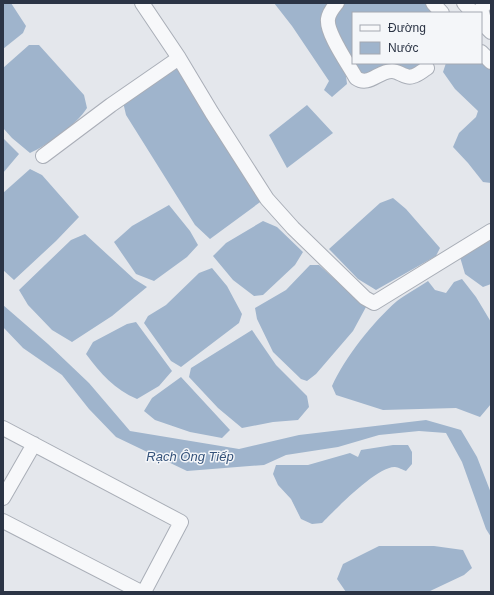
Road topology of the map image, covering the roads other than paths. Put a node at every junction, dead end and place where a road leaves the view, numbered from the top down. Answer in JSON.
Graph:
{"nodes":[{"id":1,"x":142,"y":3,"type":"edge"},
{"id":2,"x":337,"y":3,"type":"edge"},
{"id":3,"x":433,"y":3,"type":"edge"},
{"id":4,"x":464,"y":3,"type":"edge"},
{"id":5,"x":486,"y":3,"type":"edge"},
{"id":6,"x":441,"y":12,"type":"edge"},
{"id":7,"x":472,"y":12,"type":"edge"},
{"id":8,"x":482,"y":12,"type":"edge"},
{"id":9,"x":482,"y":13,"type":"edge"},
{"id":10,"x":486,"y":27,"type":"edge"},
{"id":11,"x":482,"y":53,"type":"edge"},
{"id":12,"x":179,"y":58,"type":"junction"},
{"id":13,"x":491,"y":62,"type":"edge"},
{"id":14,"x":427,"y":68,"type":"dead end"},
{"id":15,"x":43,"y":156,"type":"dead end"},
{"id":16,"x":491,"y":231,"type":"edge"},
{"id":17,"x":3,"y":428,"type":"edge"},
{"id":18,"x":34,"y":444,"type":"junction"},
{"id":19,"x":3,"y":498,"type":"edge"},
{"id":20,"x":3,"y":521,"type":"edge"},
{"id":21,"x":141,"y":592,"type":"edge"},
{"id":22,"x":144,"y":592,"type":"edge"}],
"edges":[{"from":1,"to":12,"type":"street"},
{"from":2,"to":14,"type":"street"},
{"from":3,"to":6,"type":"street"},
{"from":4,"to":7,"type":"street"},
{"from":5,"to":8,"type":"street"},
{"from":9,"to":10,"type":"street"},
{"from":11,"to":13,"type":"street"},
{"from":12,"to":15,"type":"street"},
{"from":12,"to":16,"type":"street"},
{"from":17,"to":18,"type":"street"},
{"from":18,"to":19,"type":"street"},
{"from":18,"to":22,"type":"street"},
{"from":20,"to":21,"type":"street"}]}
